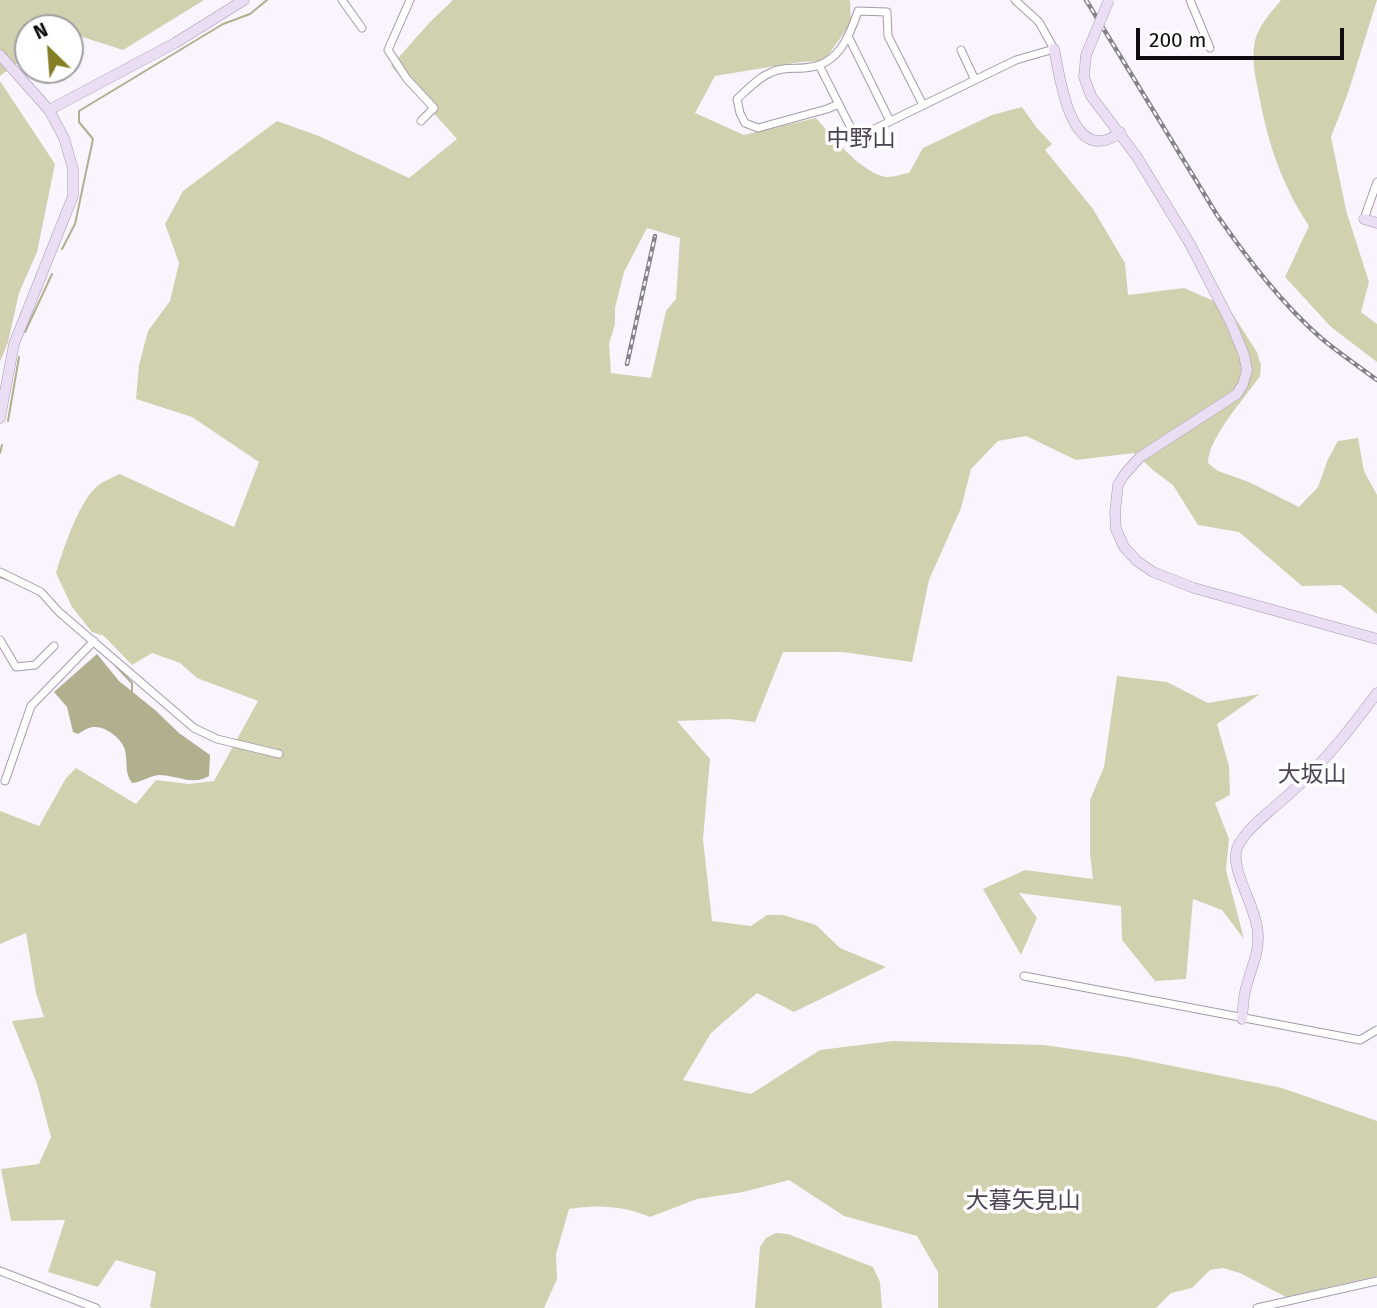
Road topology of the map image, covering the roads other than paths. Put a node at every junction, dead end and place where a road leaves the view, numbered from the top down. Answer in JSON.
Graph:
{"nodes":[{"id":1,"x":244,"y":0,"type":"edge"},
{"id":2,"x":342,"y":0,"type":"edge"},
{"id":3,"x":411,"y":0,"type":"edge"},
{"id":4,"x":1015,"y":0,"type":"edge"},
{"id":5,"x":1109,"y":0,"type":"edge"},
{"id":6,"x":1190,"y":0,"type":"edge"},
{"id":7,"x":362,"y":28,"type":"dead end"},
{"id":8,"x":849,"y":38,"type":"junction"},
{"id":9,"x":1210,"y":48,"type":"dead end"},
{"id":10,"x":1054,"y":49,"type":"junction"},
{"id":11,"x":961,"y":50,"type":"dead end"},
{"id":12,"x":0,"y":55,"type":"edge"},
{"id":13,"x":819,"y":65,"type":"junction"},
{"id":14,"x":975,"y":80,"type":"junction"},
{"id":15,"x":839,"y":104,"type":"junction"},
{"id":16,"x":923,"y":105,"type":"junction"},
{"id":17,"x":49,"y":110,"type":"junction"},
{"id":18,"x":421,"y":121,"type":"dead end"},
{"id":19,"x":890,"y":121,"type":"junction"},
{"id":20,"x":1120,"y":132,"type":"junction"},
{"id":21,"x":1377,"y":182,"type":"edge"},
{"id":22,"x":1364,"y":219,"type":"joint"},
{"id":23,"x":1377,"y":223,"type":"edge"},
{"id":24,"x":0,"y":418,"type":"edge"},
{"id":25,"x":0,"y":572,"type":"edge"},
{"id":26,"x":1377,"y":639,"type":"edge"},
{"id":27,"x":0,"y":640,"type":"edge"},
{"id":28,"x":94,"y":641,"type":"junction"},
{"id":29,"x":54,"y":646,"type":"dead end"},
{"id":30,"x":1377,"y":693,"type":"edge"},
{"id":31,"x":279,"y":754,"type":"dead end"},
{"id":32,"x":5,"y":781,"type":"dead end"},
{"id":33,"x":1024,"y":976,"type":"dead end"},
{"id":34,"x":1242,"y":1018,"type":"junction"},
{"id":35,"x":1377,"y":1030,"type":"edge"},
{"id":36,"x":0,"y":1271,"type":"edge"},
{"id":37,"x":1377,"y":1281,"type":"edge"},
{"id":38,"x":96,"y":1308,"type":"edge"},
{"id":39,"x":1257,"y":1308,"type":"edge"}],
"edges":[{"from":1,"to":17,"type":"street"},
{"from":2,"to":7,"type":"street"},
{"from":3,"to":18,"type":"street"},
{"from":4,"to":10,"type":"street"},
{"from":5,"to":20,"type":"street","bridge":true},
{"from":6,"to":9,"type":"street"},
{"from":8,"to":13,"type":"street"},
{"from":8,"to":16,"type":"street"},
{"from":8,"to":19,"type":"street"},
{"from":10,"to":14,"type":"street"},
{"from":10,"to":20,"type":"street"},
{"from":11,"to":14,"type":"street"},
{"from":12,"to":17,"type":"street"},
{"from":13,"to":15,"type":"street"},
{"from":13,"to":15,"type":"street"},
{"from":14,"to":16,"type":"street"},
{"from":15,"to":19,"type":"street"},
{"from":16,"to":19,"type":"street"},
{"from":17,"to":24,"type":"street"},
{"from":20,"to":26,"type":"street"},
{"from":21,"to":22,"type":"street"},
{"from":22,"to":23,"type":"street"},
{"from":25,"to":28,"type":"street"},
{"from":27,"to":29,"type":"street"},
{"from":28,"to":31,"type":"street"},
{"from":28,"to":32,"type":"street"},
{"from":30,"to":34,"type":"street"},
{"from":33,"to":34,"type":"street"},
{"from":34,"to":35,"type":"street"},
{"from":36,"to":38,"type":"street"},
{"from":37,"to":39,"type":"street"}]}
